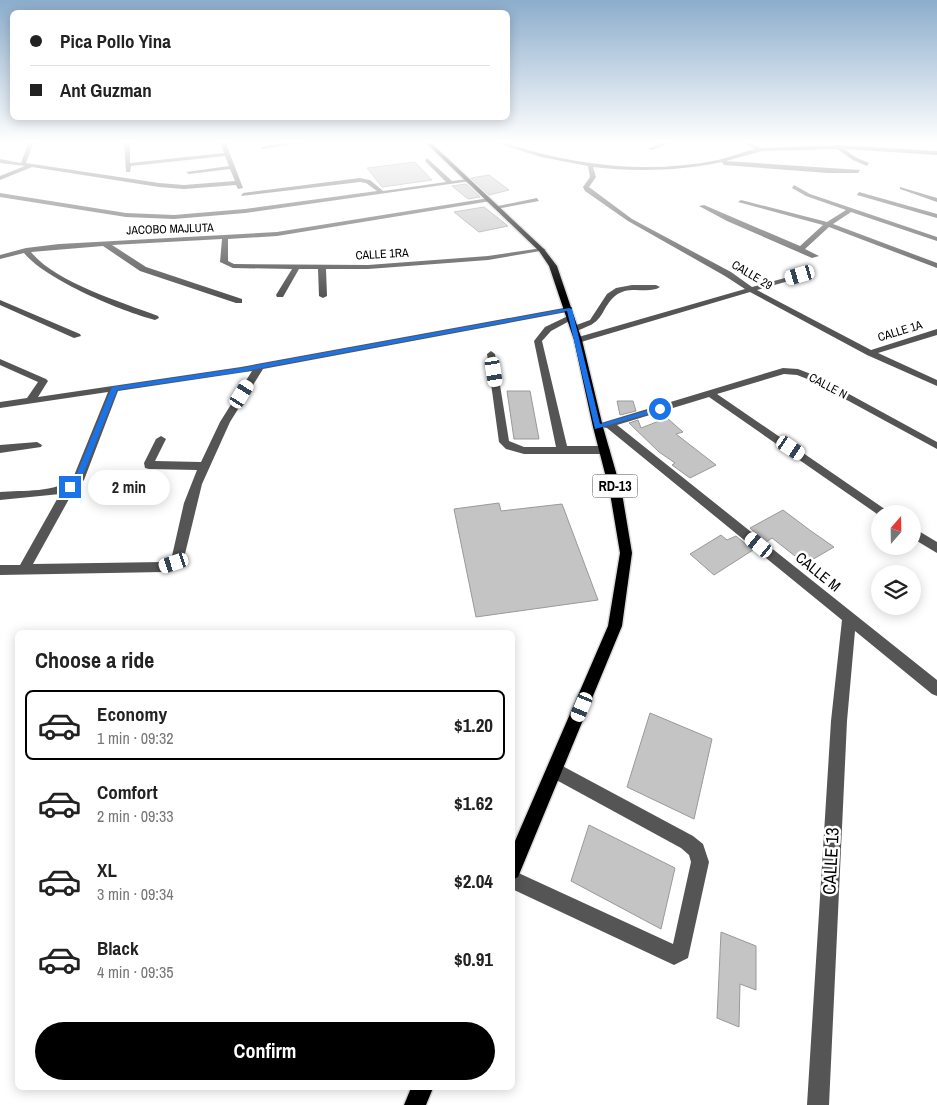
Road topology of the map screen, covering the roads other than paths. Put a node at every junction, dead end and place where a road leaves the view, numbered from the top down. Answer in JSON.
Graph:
{"nodes":[{"id":1,"x":262,"y":193,"type":"edge"},
{"id":2,"x":382,"y":193,"type":"joint"},
{"id":3,"x":385,"y":193,"type":"edge"},
{"id":4,"x":481,"y":193,"type":"edge"},
{"id":5,"x":589,"y":193,"type":"edge"},
{"id":6,"x":804,"y":193,"type":"edge"},
{"id":7,"x":915,"y":193,"type":"edge"},
{"id":8,"x":0,"y":194,"type":"edge"},
{"id":9,"x":859,"y":194,"type":"dead end"},
{"id":10,"x":243,"y":195,"type":"joint"},
{"id":11,"x":537,"y":200,"type":"dead end"},
{"id":12,"x":937,"y":200,"type":"edge"},
{"id":13,"x":742,"y":202,"type":"dead end"},
{"id":14,"x":493,"y":203,"type":"junction"},
{"id":15,"x":702,"y":206,"type":"dead end"},
{"id":16,"x":850,"y":210,"type":"junction"},
{"id":17,"x":245,"y":211,"type":"junction"},
{"id":18,"x":937,"y":216,"type":"edge"},
{"id":19,"x":828,"y":224,"type":"junction"},
{"id":20,"x":225,"y":238,"type":"junction"},
{"id":21,"x":937,"y":239,"type":"edge"},
{"id":22,"x":104,"y":243,"type":"junction"},
{"id":23,"x":801,"y":249,"type":"junction"},
{"id":24,"x":26,"y":250,"type":"junction"},
{"id":25,"x":542,"y":250,"type":"junction"},
{"id":26,"x":0,"y":256,"type":"edge"},
{"id":27,"x":815,"y":256,"type":"dead end"},
{"id":28,"x":297,"y":266,"type":"junction"},
{"id":29,"x":322,"y":266,"type":"junction"},
{"id":30,"x":937,"y":266,"type":"edge"},
{"id":31,"x":800,"y":275,"type":"dead end"},
{"id":32,"x":656,"y":287,"type":"dead end"},
{"id":33,"x":750,"y":289,"type":"junction"},
{"id":34,"x":280,"y":295,"type":"dead end"},
{"id":35,"x":323,"y":296,"type":"dead end"},
{"id":36,"x":239,"y":301,"type":"dead end"},
{"id":37,"x":0,"y":302,"type":"edge"},
{"id":38,"x":155,"y":318,"type":"dead end"},
{"id":39,"x":573,"y":324,"type":"junction"},
{"id":40,"x":937,"y":332,"type":"edge"},
{"id":41,"x":78,"y":336,"type":"dead end"},
{"id":42,"x":870,"y":353,"type":"junction"},
{"id":43,"x":491,"y":354,"type":"dead end"},
{"id":44,"x":0,"y":362,"type":"edge"},
{"id":45,"x":259,"y":367,"type":"junction"},
{"id":46,"x":937,"y":383,"type":"edge"},
{"id":47,"x":114,"y":389,"type":"junction"},
{"id":48,"x":711,"y":394,"type":"junction"},
{"id":49,"x":30,"y":401,"type":"junction"},
{"id":50,"x":0,"y":406,"type":"edge"},
{"id":51,"x":604,"y":425,"type":"junction"},
{"id":52,"x":161,"y":439,"type":"dead end"},
{"id":53,"x":38,"y":445,"type":"dead end"},
{"id":54,"x":937,"y":446,"type":"edge"},
{"id":55,"x":0,"y":449,"type":"edge"},
{"id":56,"x":562,"y":450,"type":"junction"},
{"id":57,"x":605,"y":450,"type":"junction"},
{"id":58,"x":204,"y":466,"type":"junction"},
{"id":59,"x":70,"y":487,"type":"junction"},
{"id":60,"x":0,"y":496,"type":"edge"},
{"id":61,"x":873,"y":505,"type":"edge"},
{"id":62,"x":921,"y":538,"type":"edge"},
{"id":63,"x":937,"y":548,"type":"edge"},
{"id":64,"x":0,"y":570,"type":"edge"},
{"id":65,"x":23,"y":570,"type":"junction"},
{"id":66,"x":849,"y":617,"type":"junction"},
{"id":67,"x":937,"y":689,"type":"edge"},
{"id":68,"x":555,"y":770,"type":"junction"},
{"id":69,"x":515,"y":864,"type":"edge"},
{"id":70,"x":515,"y":880,"type":"edge"},
{"id":71,"x":421,"y":1090,"type":"edge"},
{"id":72,"x":415,"y":1105,"type":"edge"},
{"id":73,"x":818,"y":1105,"type":"edge"}],
"edges":[{"from":1,"to":10,"type":"street"},
{"from":2,"to":3,"type":"street"},
{"from":2,"to":17,"type":"street"},
{"from":4,"to":14,"type":"main road","number":"RD-13"},
{"from":5,"to":33,"type":"street","name":"CALLE 29"},
{"from":6,"to":16,"type":"street"},
{"from":7,"to":12,"type":"street"},
{"from":8,"to":17,"type":"street"},
{"from":9,"to":18,"type":"street"},
{"from":10,"to":17,"type":"street"},
{"from":11,"to":14,"type":"street","name":"JACOBO MAJLUTA"},
{"from":13,"to":19,"type":"street"},
{"from":14,"to":20,"type":"street","name":"JACOBO MAJLUTA"},
{"from":14,"to":25,"type":"main road","number":"RD-13"},
{"from":15,"to":23,"type":"street"},
{"from":16,"to":19,"type":"street"},
{"from":16,"to":21,"type":"street"},
{"from":19,"to":23,"type":"street"},
{"from":19,"to":30,"type":"street"},
{"from":20,"to":22,"type":"street","name":"JACOBO MAJLUTA"},
{"from":20,"to":28,"type":"street","name":"CALLE 1RA"},
{"from":22,"to":24,"type":"street","name":"JACOBO MAJLUTA"},
{"from":22,"to":36,"type":"street"},
{"from":23,"to":27,"type":"street"},
{"from":24,"to":26,"type":"street","name":"JACOBO MAJLUTA"},
{"from":24,"to":38,"type":"street"},
{"from":25,"to":29,"type":"street","name":"CALLE 1RA"},
{"from":25,"to":39,"type":"main road","number":"RD-13"},
{"from":28,"to":29,"type":"street","name":"CALLE 1RA"},
{"from":28,"to":34,"type":"street"},
{"from":29,"to":35,"type":"street"},
{"from":31,"to":33,"type":"street"},
{"from":32,"to":39,"type":"street"},
{"from":33,"to":39,"type":"street"},
{"from":33,"to":42,"type":"street","name":"CALLE 29"},
{"from":37,"to":41,"type":"street"},
{"from":39,"to":45,"type":"street"},
{"from":39,"to":51,"type":"main road","number":"RD-13"},
{"from":39,"to":56,"type":"street"},
{"from":40,"to":42,"type":"street","name":"CALLE 1A"},
{"from":42,"to":46,"type":"street","name":"CALLE 29"},
{"from":43,"to":56,"type":"street"},
{"from":44,"to":49,"type":"street"},
{"from":45,"to":47,"type":"street"},
{"from":45,"to":58,"type":"street"},
{"from":47,"to":49,"type":"street"},
{"from":47,"to":59,"type":"street"},
{"from":48,"to":51,"type":"street","name":"CALLE N"},
{"from":48,"to":54,"type":"street","name":"CALLE N"},
{"from":48,"to":61,"type":"street"},
{"from":49,"to":50,"type":"street"},
{"from":51,"to":57,"type":"main road","number":"RD-13"},
{"from":51,"to":66,"type":"street","name":"CALLE M"},
{"from":52,"to":58,"type":"street"},
{"from":53,"to":55,"type":"street"},
{"from":56,"to":57,"type":"street"},
{"from":57,"to":68,"type":"main road","number":"RD-13"},
{"from":58,"to":65,"type":"street"},
{"from":59,"to":60,"type":"street"},
{"from":59,"to":65,"type":"street"},
{"from":62,"to":63,"type":"street"},
{"from":64,"to":65,"type":"street"},
{"from":66,"to":67,"type":"street","name":"CALLE M"},
{"from":66,"to":73,"type":"street","name":"CALLE 13"},
{"from":68,"to":69,"type":"main road","number":"RD-13"},
{"from":68,"to":70,"type":"street"},
{"from":71,"to":72,"type":"main road"}]}
